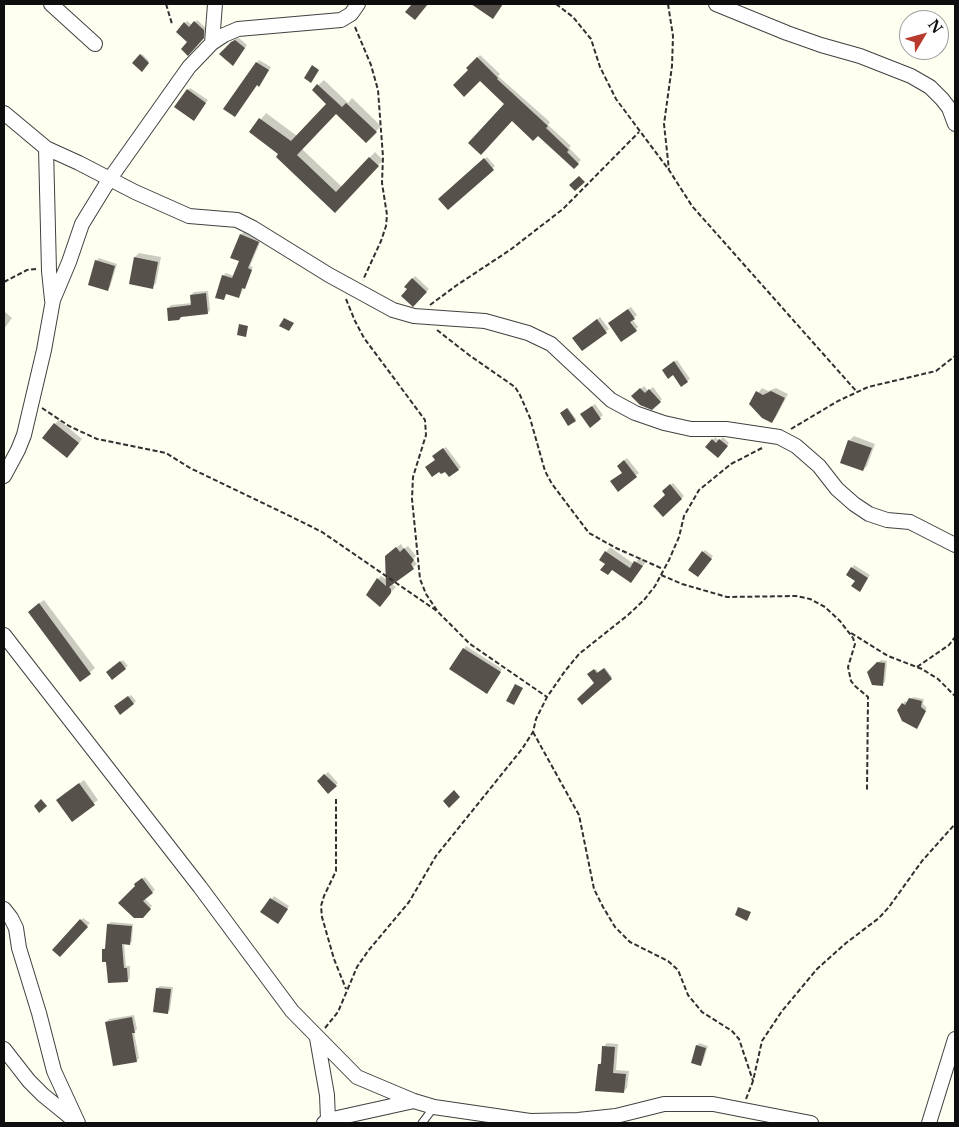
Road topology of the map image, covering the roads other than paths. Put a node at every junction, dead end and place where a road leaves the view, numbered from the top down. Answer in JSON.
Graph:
{"nodes":[{"id":1,"x":51,"y":4,"type":"edge"},
{"id":2,"x":215,"y":4,"type":"edge"},
{"id":3,"x":716,"y":4,"type":"edge"},
{"id":4,"x":355,"y":9,"type":"edge"},
{"id":5,"x":212,"y":43,"type":"junction"},
{"id":6,"x":95,"y":44,"type":"dead end"},
{"id":7,"x":4,"y":113,"type":"edge"},
{"id":8,"x":955,"y":124,"type":"edge"},
{"id":9,"x":46,"y":148,"type":"junction"},
{"id":10,"x":109,"y":180,"type":"junction"},
{"id":11,"x":52,"y":300,"type":"junction"},
{"id":12,"x":4,"y":476,"type":"edge"},
{"id":13,"x":955,"y":545,"type":"edge"},
{"id":14,"x":4,"y":635,"type":"edge"},
{"id":15,"x":4,"y":909,"type":"edge"},
{"id":16,"x":317,"y":1038,"type":"junction"},
{"id":17,"x":955,"y":1039,"type":"edge"},
{"id":18,"x":4,"y":1049,"type":"edge"},
{"id":19,"x":414,"y":1101,"type":"junction"},
{"id":20,"x":434,"y":1107,"type":"junction"},
{"id":21,"x":326,"y":1122,"type":"edge"},
{"id":22,"x":78,"y":1123,"type":"edge"},
{"id":23,"x":422,"y":1123,"type":"edge"},
{"id":24,"x":811,"y":1123,"type":"edge"},
{"id":25,"x":929,"y":1123,"type":"edge"}],
"edges":[{"from":1,"to":6,"type":"street"},
{"from":2,"to":5,"type":"street"},
{"from":3,"to":8,"type":"street"},
{"from":4,"to":5,"type":"street"},
{"from":5,"to":10,"type":"street"},
{"from":7,"to":9,"type":"street"},
{"from":9,"to":10,"type":"street"},
{"from":9,"to":11,"type":"street"},
{"from":10,"to":11,"type":"street"},
{"from":10,"to":13,"type":"street"},
{"from":11,"to":12,"type":"street"},
{"from":14,"to":16,"type":"street"},
{"from":15,"to":22,"type":"street"},
{"from":16,"to":19,"type":"street"},
{"from":16,"to":21,"type":"street"},
{"from":17,"to":25,"type":"street"},
{"from":18,"to":22,"type":"street"},
{"from":19,"to":20,"type":"street"},
{"from":19,"to":21,"type":"street"},
{"from":20,"to":23,"type":"lane"},
{"from":20,"to":24,"type":"street"}]}
